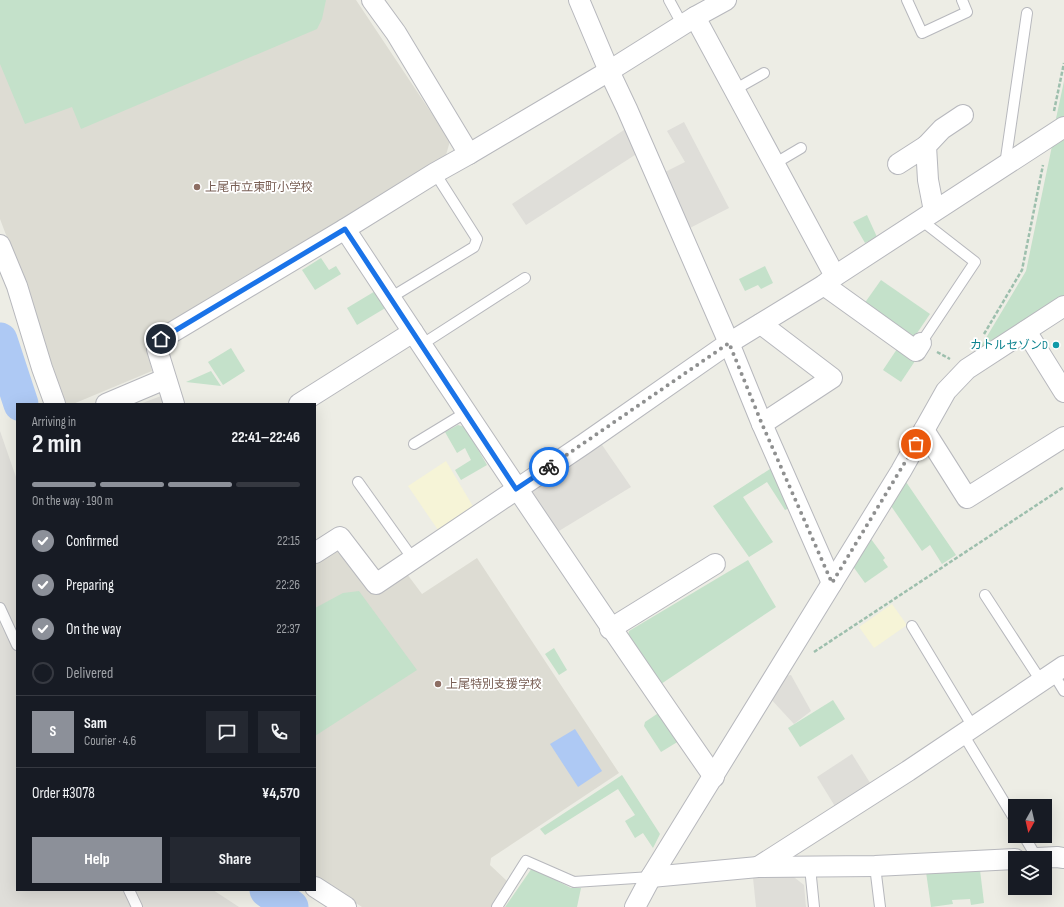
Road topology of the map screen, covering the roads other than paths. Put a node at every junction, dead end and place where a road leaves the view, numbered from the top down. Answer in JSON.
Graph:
{"nodes":[{"id":1,"x":372,"y":0,"type":"edge"},
{"id":2,"x":579,"y":0,"type":"edge"},
{"id":3,"x":668,"y":0,"type":"edge"},
{"id":4,"x":724,"y":0,"type":"edge"},
{"id":5,"x":907,"y":0,"type":"edge"},
{"id":6,"x":962,"y":0,"type":"edge"},
{"id":7,"x":1027,"y":13,"type":"dead end"},
{"id":8,"x":688,"y":21,"type":"junction"},
{"id":9,"x":609,"y":71,"type":"junction"},
{"id":10,"x":764,"y":73,"type":"dead end"},
{"id":11,"x":734,"y":90,"type":"junction"},
{"id":12,"x":963,"y":115,"type":"dead end"},
{"id":13,"x":1053,"y":134,"type":"edge"},
{"id":14,"x":926,"y":146,"type":"junction"},
{"id":15,"x":801,"y":148,"type":"dead end"},
{"id":16,"x":469,"y":154,"type":"junction"},
{"id":17,"x":774,"y":164,"type":"junction"},
{"id":18,"x":898,"y":164,"type":"dead end"},
{"id":19,"x":1005,"y":165,"type":"junction"},
{"id":20,"x":435,"y":172,"type":"junction"},
{"id":21,"x":927,"y":216,"type":"junction"},
{"id":22,"x":345,"y":229,"type":"junction"},
{"id":23,"x":0,"y":245,"type":"edge"},
{"id":24,"x":525,"y":278,"type":"dead end"},
{"id":25,"x":830,"y":281,"type":"junction"},
{"id":26,"x":390,"y":298,"type":"junction"},
{"id":27,"x":1064,"y":306,"type":"edge"},
{"id":28,"x":761,"y":324,"type":"junction"},
{"id":29,"x":1026,"y":331,"type":"junction"},
{"id":30,"x":417,"y":338,"type":"junction"},
{"id":31,"x":729,"y":343,"type":"junction"},
{"id":32,"x":921,"y":343,"type":"joint"},
{"id":33,"x":166,"y":379,"type":"junction"},
{"id":34,"x":1064,"y":392,"type":"edge"},
{"id":35,"x":55,"y":403,"type":"edge"},
{"id":36,"x":108,"y":403,"type":"edge"},
{"id":37,"x":174,"y":403,"type":"edge"},
{"id":38,"x":301,"y":403,"type":"edge"},
{"id":39,"x":466,"y":413,"type":"junction"},
{"id":40,"x":762,"y":424,"type":"junction"},
{"id":41,"x":924,"y":430,"type":"junction"},
{"id":42,"x":1064,"y":437,"type":"edge"},
{"id":43,"x":414,"y":444,"type":"dead end"},
{"id":44,"x":358,"y":482,"type":"dead end"},
{"id":45,"x":516,"y":489,"type":"junction"},
{"id":46,"x":316,"y":553,"type":"edge"},
{"id":47,"x":413,"y":559,"type":"junction"},
{"id":48,"x":715,"y":564,"type":"dead end"},
{"id":49,"x":832,"y":583,"type":"junction"},
{"id":50,"x":985,"y":595,"type":"dead end"},
{"id":51,"x":0,"y":608,"type":"edge"},
{"id":52,"x":912,"y":626,"type":"dead end"},
{"id":53,"x":610,"y":629,"type":"junction"},
{"id":54,"x":16,"y":643,"type":"edge"},
{"id":55,"x":1053,"y":673,"type":"edge"},
{"id":56,"x":1064,"y":691,"type":"edge"},
{"id":57,"x":968,"y":730,"type":"junction"},
{"id":58,"x":714,"y":777,"type":"junction"},
{"id":59,"x":1008,"y":807,"type":"edge"},
{"id":60,"x":1052,"y":857,"type":"edge"},
{"id":61,"x":1064,"y":858,"type":"edge"},
{"id":62,"x":1008,"y":859,"type":"edge"},
{"id":63,"x":875,"y":866,"type":"junction"},
{"id":64,"x":758,"y":867,"type":"junction"},
{"id":65,"x":810,"y":867,"type":"junction"},
{"id":66,"x":651,"y":877,"type":"junction"},
{"id":67,"x":316,"y":888,"type":"edge"},
{"id":68,"x":129,"y":891,"type":"edge"},
{"id":69,"x":137,"y":907,"type":"edge"},
{"id":70,"x":346,"y":907,"type":"edge"},
{"id":71,"x":497,"y":907,"type":"edge"},
{"id":72,"x":635,"y":907,"type":"edge"},
{"id":73,"x":814,"y":907,"type":"edge"},
{"id":74,"x":880,"y":907,"type":"edge"}],
"edges":[{"from":1,"to":16,"type":"street"},
{"from":2,"to":9,"type":"street"},
{"from":3,"to":8,"type":"lane"},
{"from":4,"to":8,"type":"street"},
{"from":5,"to":6,"type":"lane"},
{"from":7,"to":19,"type":"lane"},
{"from":8,"to":9,"type":"street"},
{"from":8,"to":11,"type":"street"},
{"from":9,"to":16,"type":"street"},
{"from":9,"to":31,"type":"street"},
{"from":10,"to":11,"type":"lane"},
{"from":11,"to":17,"type":"street"},
{"from":12,"to":14,"type":"street"},
{"from":13,"to":19,"type":"street"},
{"from":14,"to":18,"type":"street"},
{"from":14,"to":21,"type":"street"},
{"from":15,"to":17,"type":"lane"},
{"from":16,"to":20,"type":"street"},
{"from":17,"to":25,"type":"street"},
{"from":19,"to":21,"type":"street"},
{"from":20,"to":22,"type":"street"},
{"from":20,"to":26,"type":"lane"},
{"from":21,"to":25,"type":"street"},
{"from":21,"to":32,"type":"lane"},
{"from":22,"to":26,"type":"street"},
{"from":22,"to":33,"type":"street"},
{"from":23,"to":35,"type":"street"},
{"from":24,"to":30,"type":"lane"},
{"from":25,"to":28,"type":"street"},
{"from":25,"to":32,"type":"street"},
{"from":26,"to":30,"type":"street"},
{"from":27,"to":29,"type":"street"},
{"from":28,"to":31,"type":"street"},
{"from":28,"to":40,"type":"street"},
{"from":29,"to":34,"type":"street"},
{"from":29,"to":41,"type":"street"},
{"from":30,"to":38,"type":"street"},
{"from":30,"to":39,"type":"street"},
{"from":31,"to":40,"type":"street"},
{"from":31,"to":45,"type":"street"},
{"from":33,"to":36,"type":"street"},
{"from":33,"to":37,"type":"street"},
{"from":39,"to":43,"type":"lane"},
{"from":39,"to":45,"type":"street"},
{"from":40,"to":49,"type":"street"},
{"from":41,"to":42,"type":"street"},
{"from":41,"to":49,"type":"street"},
{"from":44,"to":47,"type":"lane"},
{"from":45,"to":47,"type":"street"},
{"from":45,"to":53,"type":"street"},
{"from":46,"to":47,"type":"street"},
{"from":48,"to":53,"type":"street"},
{"from":49,"to":58,"type":"street"},
{"from":50,"to":55,"type":"lane"},
{"from":51,"to":54,"type":"lane"},
{"from":52,"to":57,"type":"lane"},
{"from":53,"to":58,"type":"street"},
{"from":55,"to":56,"type":"lane"},
{"from":55,"to":57,"type":"street"},
{"from":57,"to":59,"type":"lane"},
{"from":57,"to":64,"type":"street"},
{"from":58,"to":66,"type":"street"},
{"from":60,"to":61,"type":"street"},
{"from":62,"to":63,"type":"street"},
{"from":63,"to":65,"type":"street"},
{"from":63,"to":74,"type":"lane"},
{"from":64,"to":65,"type":"street"},
{"from":64,"to":66,"type":"street"},
{"from":65,"to":73,"type":"lane"},
{"from":66,"to":71,"type":"lane"},
{"from":66,"to":72,"type":"street"},
{"from":67,"to":70,"type":"street"},
{"from":68,"to":69,"type":"lane"}]}
